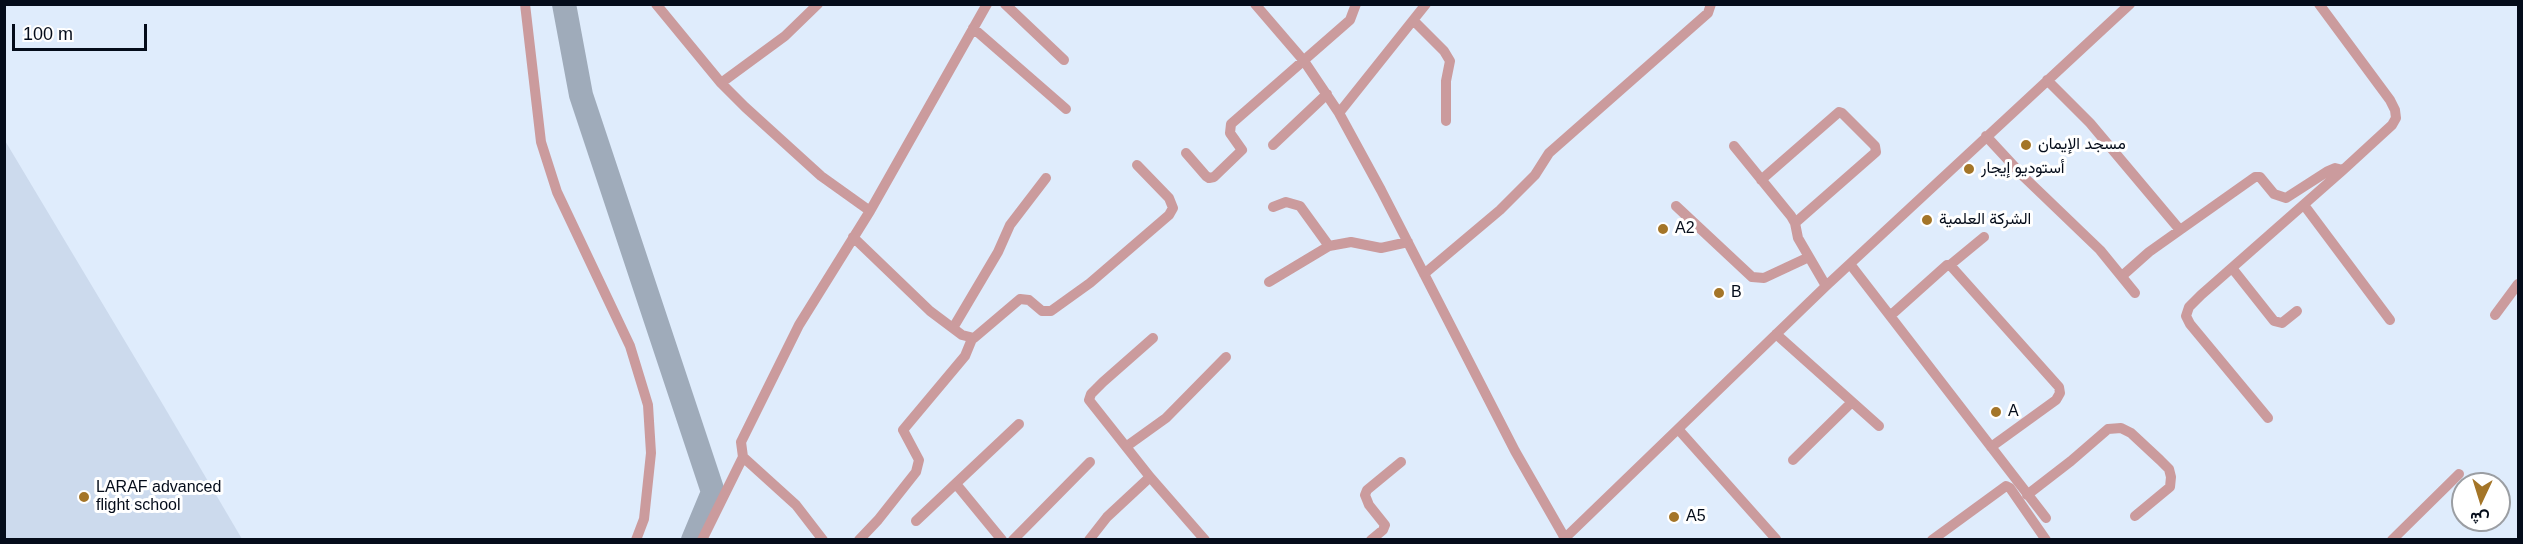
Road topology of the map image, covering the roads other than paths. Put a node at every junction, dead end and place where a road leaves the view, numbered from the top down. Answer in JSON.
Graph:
{"nodes":[{"id":1,"x":525,"y":4,"type":"edge"},
{"id":2,"x":656,"y":4,"type":"edge"},
{"id":3,"x":818,"y":4,"type":"edge"},
{"id":4,"x":987,"y":4,"type":"edge"},
{"id":5,"x":1005,"y":4,"type":"edge"},
{"id":6,"x":1255,"y":4,"type":"edge"},
{"id":7,"x":1356,"y":4,"type":"edge"},
{"id":8,"x":1426,"y":4,"type":"edge"},
{"id":9,"x":1711,"y":4,"type":"edge"},
{"id":10,"x":2130,"y":4,"type":"edge"},
{"id":11,"x":2319,"y":4,"type":"edge"},
{"id":12,"x":1414,"y":21,"type":"junction"},
{"id":13,"x":973,"y":28,"type":"junction"},
{"id":14,"x":1064,"y":60,"type":"dead end"},
{"id":15,"x":1304,"y":61,"type":"junction"},
{"id":16,"x":2047,"y":80,"type":"junction"},
{"id":17,"x":721,"y":83,"type":"junction"},
{"id":18,"x":1327,"y":94,"type":"junction"},
{"id":19,"x":1066,"y":109,"type":"dead end"},
{"id":20,"x":1339,"y":112,"type":"junction"},
{"id":21,"x":1446,"y":121,"type":"dead end"},
{"id":22,"x":1986,"y":136,"type":"junction"},
{"id":23,"x":1273,"y":146,"type":"dead end"},
{"id":24,"x":1734,"y":146,"type":"dead end"},
{"id":25,"x":1186,"y":153,"type":"dead end"},
{"id":26,"x":1137,"y":165,"type":"dead end"},
{"id":27,"x":2343,"y":170,"type":"junction"},
{"id":28,"x":1046,"y":178,"type":"dead end"},
{"id":29,"x":1761,"y":180,"type":"junction"},
{"id":30,"x":2304,"y":205,"type":"junction"},
{"id":31,"x":1676,"y":206,"type":"dead end"},
{"id":32,"x":1273,"y":207,"type":"dead end"},
{"id":33,"x":870,"y":211,"type":"junction"},
{"id":34,"x":1796,"y":223,"type":"junction"},
{"id":35,"x":2180,"y":231,"type":"junction"},
{"id":36,"x":853,"y":237,"type":"junction"},
{"id":37,"x":1984,"y":237,"type":"dead end"},
{"id":38,"x":1408,"y":242,"type":"junction"},
{"id":39,"x":1329,"y":246,"type":"junction"},
{"id":40,"x":1809,"y":257,"type":"junction"},
{"id":41,"x":1850,"y":264,"type":"junction"},
{"id":42,"x":1950,"y":265,"type":"junction"},
{"id":43,"x":2232,"y":268,"type":"junction"},
{"id":44,"x":1424,"y":274,"type":"junction"},
{"id":45,"x":2122,"y":276,"type":"junction"},
{"id":46,"x":1269,"y":282,"type":"dead end"},
{"id":47,"x":2518,"y":284,"type":"edge"},
{"id":48,"x":1826,"y":286,"type":"junction"},
{"id":49,"x":2135,"y":293,"type":"dead end"},
{"id":50,"x":2297,"y":311,"type":"dead end"},
{"id":51,"x":2495,"y":315,"type":"dead end"},
{"id":52,"x":1890,"y":316,"type":"junction"},
{"id":53,"x":2390,"y":320,"type":"dead end"},
{"id":54,"x":952,"y":328,"type":"junction"},
{"id":55,"x":1776,"y":334,"type":"junction"},
{"id":56,"x":1153,"y":338,"type":"dead end"},
{"id":57,"x":972,"y":339,"type":"junction"},
{"id":58,"x":1226,"y":357,"type":"dead end"},
{"id":59,"x":1852,"y":402,"type":"junction"},
{"id":60,"x":2268,"y":418,"type":"dead end"},
{"id":61,"x":1019,"y":424,"type":"dead end"},
{"id":62,"x":1879,"y":426,"type":"dead end"},
{"id":63,"x":1678,"y":429,"type":"junction"},
{"id":64,"x":1127,"y":446,"type":"junction"},
{"id":65,"x":1991,"y":447,"type":"junction"},
{"id":66,"x":743,"y":457,"type":"junction"},
{"id":67,"x":1793,"y":460,"type":"dead end"},
{"id":68,"x":1090,"y":462,"type":"dead end"},
{"id":69,"x":1401,"y":462,"type":"dead end"},
{"id":70,"x":1150,"y":477,"type":"junction"},
{"id":71,"x":2451,"y":482,"type":"edge"},
{"id":72,"x":956,"y":484,"type":"junction"},
{"id":73,"x":2027,"y":495,"type":"junction"},
{"id":74,"x":2135,"y":516,"type":"dead end"},
{"id":75,"x":2046,"y":518,"type":"dead end"},
{"id":76,"x":916,"y":521,"type":"dead end"},
{"id":77,"x":2043,"y":538,"type":"edge"},
{"id":78,"x":822,"y":539,"type":"edge"},
{"id":79,"x":1565,"y":539,"type":"edge"},
{"id":80,"x":1776,"y":539,"type":"edge"},
{"id":81,"x":636,"y":540,"type":"edge"},
{"id":82,"x":702,"y":540,"type":"edge"},
{"id":83,"x":859,"y":540,"type":"edge"},
{"id":84,"x":1002,"y":540,"type":"edge"},
{"id":85,"x":1013,"y":540,"type":"edge"},
{"id":86,"x":1089,"y":540,"type":"edge"},
{"id":87,"x":1205,"y":540,"type":"edge"},
{"id":88,"x":1371,"y":540,"type":"edge"},
{"id":89,"x":1932,"y":540,"type":"edge"},
{"id":90,"x":2392,"y":540,"type":"edge"}],
"edges":[{"from":1,"to":81,"type":"street"},
{"from":2,"to":17,"type":"street"},
{"from":3,"to":17,"type":"street"},
{"from":4,"to":13,"type":"street"},
{"from":5,"to":14,"type":"street"},
{"from":6,"to":15,"type":"street"},
{"from":7,"to":15,"type":"street"},
{"from":8,"to":12,"type":"street"},
{"from":9,"to":44,"type":"street"},
{"from":10,"to":16,"type":"street"},
{"from":11,"to":27,"type":"street"},
{"from":12,"to":20,"type":"street"},
{"from":12,"to":21,"type":"street"},
{"from":13,"to":19,"type":"street"},
{"from":13,"to":33,"type":"street"},
{"from":15,"to":18,"type":"street"},
{"from":15,"to":25,"type":"street"},
{"from":16,"to":22,"type":"street"},
{"from":16,"to":35,"type":"street"},
{"from":17,"to":33,"type":"street"},
{"from":18,"to":20,"type":"street"},
{"from":18,"to":23,"type":"street"},
{"from":20,"to":38,"type":"street"},
{"from":22,"to":41,"type":"street"},
{"from":22,"to":45,"type":"street"},
{"from":24,"to":29,"type":"street"},
{"from":26,"to":57,"type":"street"},
{"from":27,"to":30,"type":"street"},
{"from":27,"to":35,"type":"street"},
{"from":28,"to":54,"type":"street"},
{"from":29,"to":34,"type":"street"},
{"from":29,"to":34,"type":"street"},
{"from":30,"to":43,"type":"street"},
{"from":30,"to":53,"type":"street"},
{"from":31,"to":40,"type":"street"},
{"from":32,"to":39,"type":"street"},
{"from":33,"to":36,"type":"street"},
{"from":34,"to":40,"type":"street"},
{"from":35,"to":45,"type":"street"},
{"from":36,"to":54,"type":"street"},
{"from":36,"to":66,"type":"street"},
{"from":37,"to":42,"type":"street"},
{"from":38,"to":39,"type":"street"},
{"from":38,"to":44,"type":"street"},
{"from":39,"to":46,"type":"street"},
{"from":40,"to":48,"type":"street"},
{"from":41,"to":48,"type":"street"},
{"from":41,"to":52,"type":"street"},
{"from":42,"to":52,"type":"street"},
{"from":42,"to":65,"type":"street"},
{"from":43,"to":50,"type":"street"},
{"from":43,"to":60,"type":"street"},
{"from":44,"to":79,"type":"street"},
{"from":45,"to":49,"type":"street"},
{"from":47,"to":51,"type":"street"},
{"from":48,"to":55,"type":"street"},
{"from":52,"to":65,"type":"street"},
{"from":54,"to":57,"type":"street"},
{"from":55,"to":59,"type":"street"},
{"from":55,"to":63,"type":"street"},
{"from":56,"to":64,"type":"street"},
{"from":57,"to":83,"type":"street"},
{"from":58,"to":64,"type":"street"},
{"from":59,"to":62,"type":"street"},
{"from":59,"to":67,"type":"street"},
{"from":61,"to":72,"type":"street"},
{"from":63,"to":79,"type":"street"},
{"from":63,"to":80,"type":"street"},
{"from":64,"to":70,"type":"street"},
{"from":65,"to":73,"type":"street"},
{"from":66,"to":78,"type":"street"},
{"from":66,"to":82,"type":"street"},
{"from":68,"to":85,"type":"street"},
{"from":69,"to":88,"type":"street"},
{"from":70,"to":86,"type":"street"},
{"from":70,"to":87,"type":"street"},
{"from":71,"to":90,"type":"street"},
{"from":72,"to":76,"type":"street"},
{"from":72,"to":84,"type":"street"},
{"from":73,"to":74,"type":"street"},
{"from":73,"to":75,"type":"street"},
{"from":77,"to":89,"type":"street"}]}
